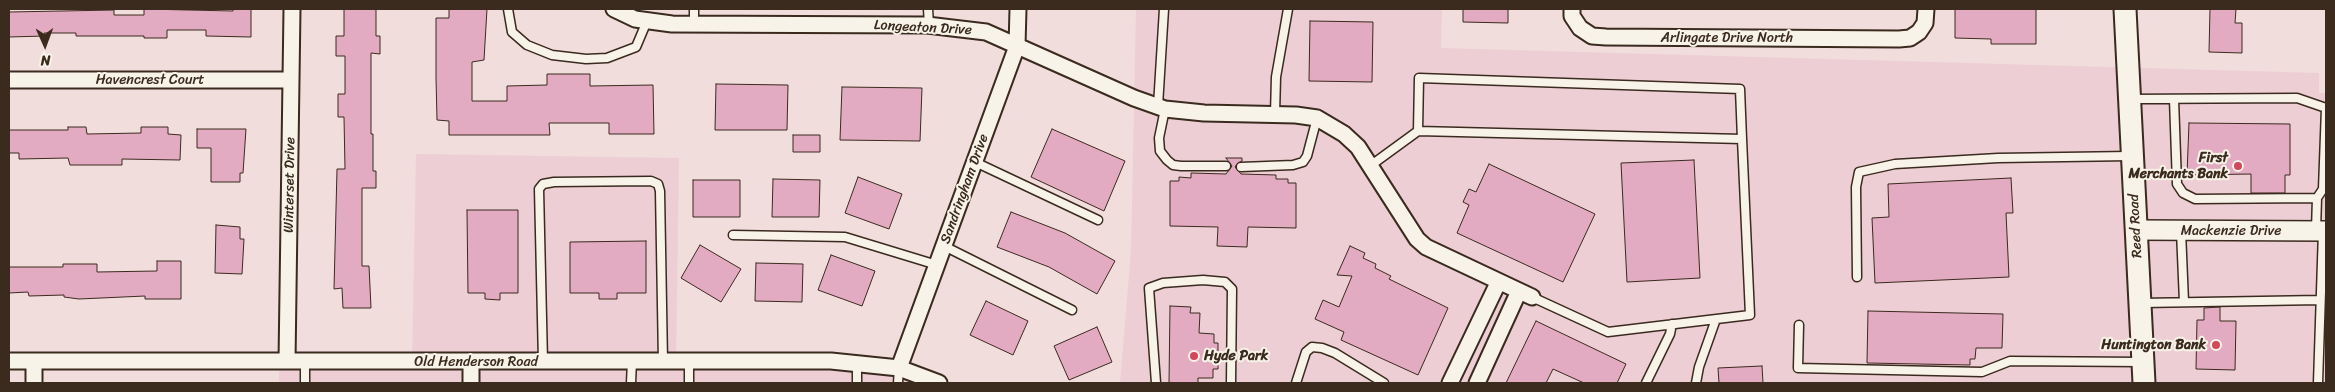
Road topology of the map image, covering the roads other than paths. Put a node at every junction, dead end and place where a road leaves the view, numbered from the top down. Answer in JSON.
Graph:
{"nodes":[{"id":1,"x":292,"y":9,"type":"edge"},
{"id":2,"x":508,"y":9,"type":"edge"},
{"id":3,"x":614,"y":9,"type":"edge"},
{"id":4,"x":694,"y":9,"type":"edge"},
{"id":5,"x":928,"y":9,"type":"edge"},
{"id":6,"x":1018,"y":9,"type":"edge"},
{"id":7,"x":1164,"y":9,"type":"edge"},
{"id":8,"x":1288,"y":9,"type":"edge"},
{"id":9,"x":1572,"y":9,"type":"edge"},
{"id":10,"x":1926,"y":9,"type":"edge"},
{"id":11,"x":2124,"y":9,"type":"edge"},
{"id":12,"x":647,"y":21,"type":"junction"},
{"id":13,"x":694,"y":24,"type":"junction"},
{"id":14,"x":928,"y":25,"type":"junction"},
{"id":15,"x":1017,"y":46,"type":"junction"},
{"id":16,"x":9,"y":80,"type":"edge"},
{"id":17,"x":291,"y":80,"type":"junction"},
{"id":18,"x":2130,"y":99,"type":"junction"},
{"id":19,"x":2174,"y":99,"type":"junction"},
{"id":20,"x":1162,"y":108,"type":"junction"},
{"id":21,"x":1275,"y":114,"type":"junction"},
{"id":22,"x":1317,"y":118,"type":"junction"},
{"id":23,"x":1418,"y":131,"type":"junction"},
{"id":24,"x":1742,"y":139,"type":"junction"},
{"id":25,"x":2132,"y":156,"type":"junction"},
{"id":26,"x":975,"y":162,"type":"junction"},
{"id":27,"x":1226,"y":166,"type":"dead end"},
{"id":28,"x":1370,"y":166,"type":"junction"},
{"id":29,"x":1241,"y":167,"type":"dead end"},
{"id":30,"x":2317,"y":198,"type":"junction"},
{"id":31,"x":1098,"y":220,"type":"dead end"},
{"id":32,"x":2136,"y":230,"type":"junction"},
{"id":33,"x":2181,"y":231,"type":"junction"},
{"id":34,"x":2322,"y":231,"type":"edge"},
{"id":35,"x":733,"y":235,"type":"dead end"},
{"id":36,"x":944,"y":246,"type":"junction"},
{"id":37,"x":937,"y":265,"type":"junction"},
{"id":38,"x":1856,"y":277,"type":"dead end"},
{"id":39,"x":1498,"y":282,"type":"junction"},
{"id":40,"x":1525,"y":294,"type":"junction"},
{"id":41,"x":2320,"y":300,"type":"junction"},
{"id":42,"x":2184,"y":302,"type":"junction"},
{"id":43,"x":2140,"y":303,"type":"junction"},
{"id":44,"x":1072,"y":310,"type":"dead end"},
{"id":45,"x":1716,"y":319,"type":"junction"},
{"id":46,"x":1672,"y":324,"type":"junction"},
{"id":47,"x":1799,"y":325,"type":"dead end"},
{"id":48,"x":9,"y":360,"type":"edge"},
{"id":49,"x":287,"y":360,"type":"junction"},
{"id":50,"x":34,"y":361,"type":"junction"},
{"id":51,"x":305,"y":361,"type":"junction"},
{"id":52,"x":471,"y":362,"type":"junction"},
{"id":53,"x":543,"y":362,"type":"junction"},
{"id":54,"x":632,"y":362,"type":"junction"},
{"id":55,"x":663,"y":362,"type":"junction"},
{"id":56,"x":690,"y":362,"type":"junction"},
{"id":57,"x":2143,"y":362,"type":"junction"},
{"id":58,"x":857,"y":364,"type":"junction"},
{"id":59,"x":899,"y":368,"type":"junction"},
{"id":60,"x":34,"y":383,"type":"edge"},
{"id":61,"x":305,"y":383,"type":"edge"},
{"id":62,"x":470,"y":383,"type":"edge"},
{"id":63,"x":631,"y":383,"type":"edge"},
{"id":64,"x":689,"y":383,"type":"edge"},
{"id":65,"x":858,"y":383,"type":"edge"},
{"id":66,"x":898,"y":383,"type":"edge"},
{"id":67,"x":939,"y":383,"type":"edge"},
{"id":68,"x":1156,"y":383,"type":"edge"},
{"id":69,"x":1231,"y":383,"type":"edge"},
{"id":70,"x":1296,"y":383,"type":"edge"},
{"id":71,"x":1384,"y":383,"type":"edge"},
{"id":72,"x":1450,"y":383,"type":"edge"},
{"id":73,"x":1477,"y":383,"type":"edge"},
{"id":74,"x":1646,"y":383,"type":"edge"},
{"id":75,"x":1696,"y":383,"type":"edge"},
{"id":76,"x":2144,"y":383,"type":"edge"},
{"id":77,"x":2318,"y":383,"type":"edge"}],
"edges":[{"from":1,"to":17,"type":"street","name":"Winterset Drive"},
{"from":2,"to":12,"type":"lane"},
{"from":3,"to":12,"type":"street","name":"Longeaton Drive"},
{"from":4,"to":13,"type":"lane"},
{"from":5,"to":14,"type":"lane"},
{"from":6,"to":15,"type":"street","name":"Sandringham Drive"},
{"from":7,"to":20,"type":"lane"},
{"from":8,"to":21,"type":"lane"},
{"from":9,"to":10,"type":"street","name":"Arlingate Drive North"},
{"from":11,"to":18,"type":"main road","name":"Reed Road"},
{"from":12,"to":13,"type":"street","name":"Longeaton Drive"},
{"from":13,"to":14,"type":"street","name":"Longeaton Drive"},
{"from":14,"to":15,"type":"street","name":"Longeaton Drive"},
{"from":15,"to":20,"type":"street","name":"Longeaton Drive"},
{"from":15,"to":26,"type":"street","name":"Sandringham Drive"},
{"from":16,"to":17,"type":"street","name":"Havencrest Court"},
{"from":17,"to":49,"type":"street","name":"Winterset Drive"},
{"from":18,"to":19,"type":"lane"},
{"from":18,"to":25,"type":"main road","name":"Reed Road"},
{"from":19,"to":30,"type":"lane"},
{"from":19,"to":30,"type":"lane"},
{"from":20,"to":21,"type":"street","name":"Longeaton Drive"},
{"from":20,"to":27,"type":"lane"},
{"from":21,"to":22,"type":"street","name":"Longeaton Drive"},
{"from":22,"to":28,"type":"street"},
{"from":22,"to":29,"type":"lane"},
{"from":23,"to":24,"type":"lane"},
{"from":23,"to":24,"type":"lane"},
{"from":23,"to":28,"type":"lane"},
{"from":24,"to":45,"type":"lane"},
{"from":25,"to":32,"type":"main road","name":"Reed Road"},
{"from":25,"to":38,"type":"lane"},
{"from":26,"to":31,"type":"lane"},
{"from":26,"to":36,"type":"street","name":"Sandringham Drive"},
{"from":28,"to":39,"type":"street"},
{"from":30,"to":34,"type":"lane"},
{"from":32,"to":33,"type":"street","name":"Mackenzie Drive"},
{"from":32,"to":43,"type":"main road","name":"Reed Road"},
{"from":33,"to":34,"type":"street","name":"Mackenzie Drive"},
{"from":33,"to":42,"type":"lane"},
{"from":34,"to":41,"type":"lane"},
{"from":35,"to":37,"type":"lane"},
{"from":36,"to":37,"type":"street","name":"Sandringham Drive"},
{"from":36,"to":44,"type":"lane"},
{"from":37,"to":59,"type":"street","name":"Sandringham Drive"},
{"from":39,"to":40,"type":"street"},
{"from":39,"to":72,"type":"street"},
{"from":40,"to":46,"type":"lane"},
{"from":40,"to":73,"type":"street"},
{"from":41,"to":42,"type":"lane"},
{"from":41,"to":77,"type":"lane"},
{"from":42,"to":43,"type":"lane"},
{"from":43,"to":57,"type":"main road","name":"Reed Road"},
{"from":45,"to":46,"type":"lane"},
{"from":45,"to":75,"type":"lane"},
{"from":46,"to":74,"type":"lane"},
{"from":47,"to":57,"type":"lane"},
{"from":48,"to":50,"type":"street","name":"Old Henderson Road"},
{"from":49,"to":50,"type":"street","name":"Old Henderson Road"},
{"from":49,"to":51,"type":"street","name":"Old Henderson Road"},
{"from":50,"to":60,"type":"street"},
{"from":51,"to":52,"type":"street","name":"Old Henderson Road"},
{"from":51,"to":61,"type":"lane"},
{"from":52,"to":53,"type":"street","name":"Old Henderson Road"},
{"from":52,"to":62,"type":"street"},
{"from":53,"to":54,"type":"street","name":"Old Henderson Road"},
{"from":53,"to":55,"type":"lane"},
{"from":54,"to":55,"type":"street","name":"Old Henderson Road"},
{"from":54,"to":63,"type":"lane"},
{"from":55,"to":56,"type":"street","name":"Old Henderson Road"},
{"from":56,"to":58,"type":"street","name":"Old Henderson Road"},
{"from":56,"to":64,"type":"lane"},
{"from":57,"to":76,"type":"main road","name":"Reed Road"},
{"from":58,"to":59,"type":"street","name":"Old Henderson Road"},
{"from":58,"to":65,"type":"lane"},
{"from":59,"to":66,"type":"lane"},
{"from":59,"to":67,"type":"street","name":"Old Henderson Road"},
{"from":68,"to":69,"type":"lane"},
{"from":70,"to":71,"type":"lane"}]}
